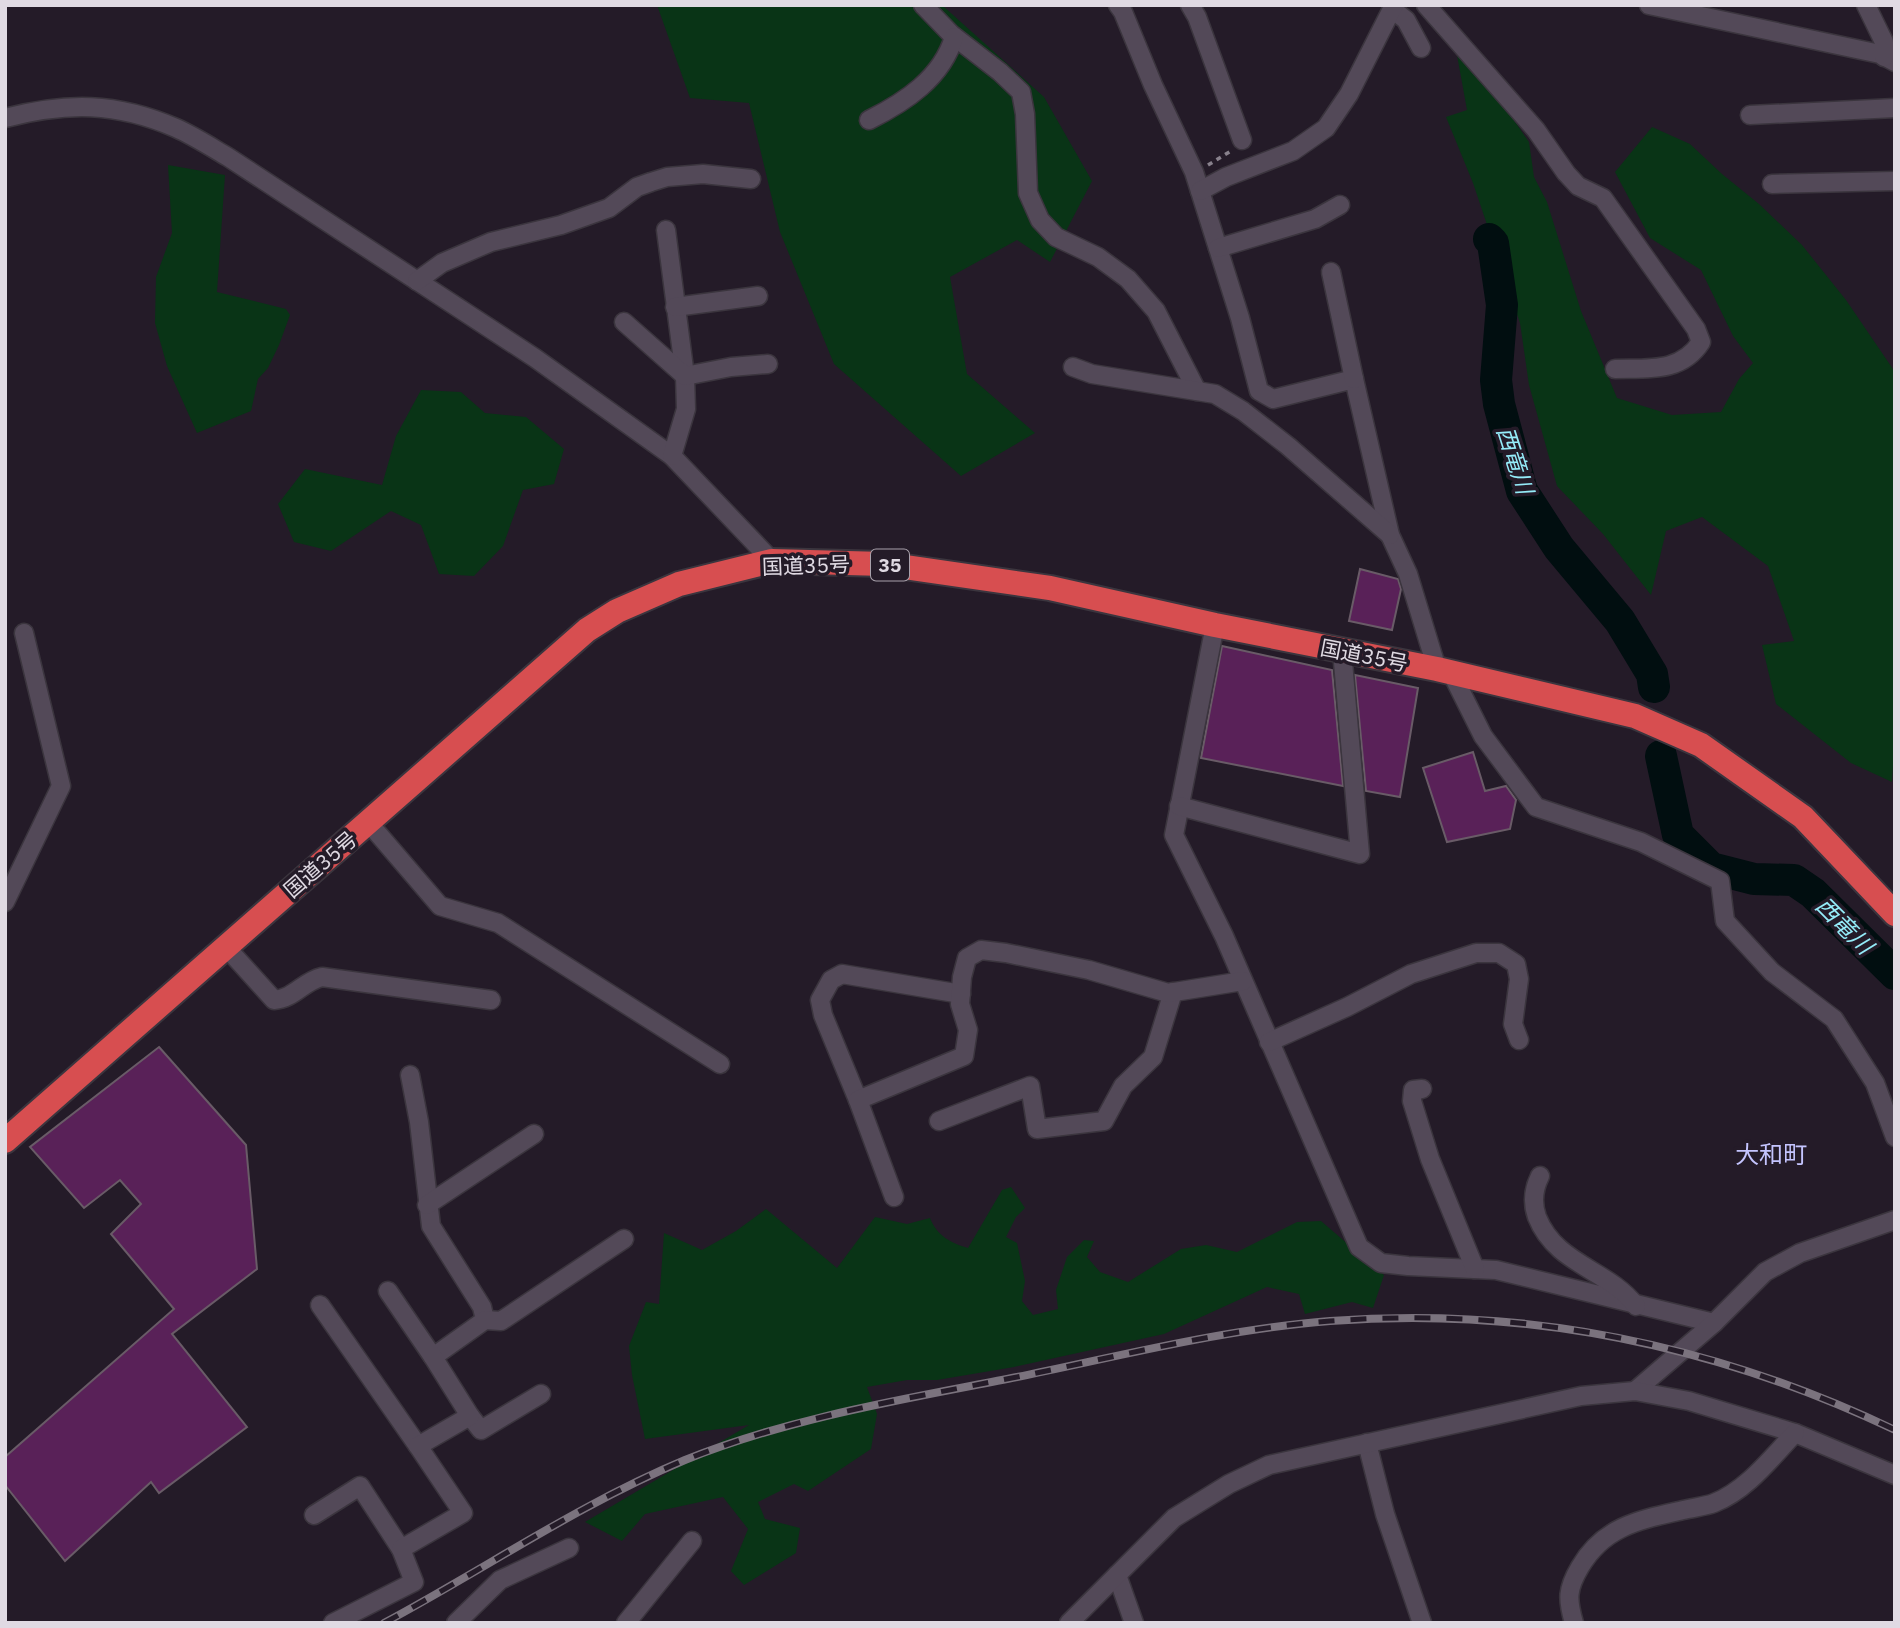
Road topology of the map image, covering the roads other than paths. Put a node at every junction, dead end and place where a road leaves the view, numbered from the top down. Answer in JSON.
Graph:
{"nodes":[{"id":1,"x":923,"y":5,"type":"edge"},
{"id":2,"x":1190,"y":5,"type":"edge"},
{"id":3,"x":1426,"y":5,"type":"edge"},
{"id":4,"x":1649,"y":5,"type":"edge"},
{"id":5,"x":1866,"y":5,"type":"edge"},
{"id":6,"x":1393,"y":7,"type":"edge"},
{"id":7,"x":1125,"y":8,"type":"edge"},
{"id":8,"x":954,"y":37,"type":"junction"},
{"id":9,"x":1421,"y":48,"type":"dead end"},
{"id":10,"x":1890,"y":60,"type":"edge"},
{"id":11,"x":1895,"y":108,"type":"edge"},
{"id":12,"x":1750,"y":115,"type":"dead end"},
{"id":13,"x":5,"y":118,"type":"edge"},
{"id":14,"x":869,"y":120,"type":"dead end"},
{"id":15,"x":1242,"y":139,"type":"road end"},
{"id":16,"x":751,"y":179,"type":"dead end"},
{"id":17,"x":1895,"y":181,"type":"edge"},
{"id":18,"x":1772,"y":184,"type":"dead end"},
{"id":19,"x":1200,"y":191,"type":"junction"},
{"id":20,"x":1340,"y":205,"type":"dead end"},
{"id":21,"x":666,"y":230,"type":"dead end"},
{"id":22,"x":1218,"y":248,"type":"junction"},
{"id":23,"x":1331,"y":272,"type":"dead end"},
{"id":24,"x":417,"y":281,"type":"junction"},
{"id":25,"x":758,"y":296,"type":"dead end"},
{"id":26,"x":675,"y":307,"type":"junction"},
{"id":27,"x":624,"y":322,"type":"dead end"},
{"id":28,"x":768,"y":364,"type":"dead end"},
{"id":29,"x":1073,"y":367,"type":"dead end"},
{"id":30,"x":1615,"y":369,"type":"dead end"},
{"id":31,"x":685,"y":376,"type":"junction"},
{"id":32,"x":1354,"y":379,"type":"junction"},
{"id":33,"x":1196,"y":391,"type":"junction"},
{"id":34,"x":673,"y":456,"type":"junction"},
{"id":35,"x":1390,"y":535,"type":"junction"},
{"id":36,"x":772,"y":561,"type":"junction"},
{"id":37,"x":1215,"y":625,"type":"junction"},
{"id":38,"x":24,"y":633,"type":"dead end"},
{"id":39,"x":1342,"y":651,"type":"junction"},
{"id":40,"x":1444,"y":670,"type":"junction"},
{"id":41,"x":1179,"y":806,"type":"junction"},
{"id":42,"x":368,"y":822,"type":"junction"},
{"id":43,"x":5,"y":902,"type":"edge"},
{"id":44,"x":1895,"y":914,"type":"edge"},
{"id":45,"x":226,"y":947,"type":"junction"},
{"id":46,"x":1243,"y":981,"type":"junction"},
{"id":47,"x":1173,"y":992,"type":"junction"},
{"id":48,"x":961,"y":994,"type":"junction"},
{"id":49,"x":491,"y":1000,"type":"dead end"},
{"id":50,"x":1519,"y":1040,"type":"dead end"},
{"id":51,"x":1269,"y":1042,"type":"junction"},
{"id":52,"x":720,"y":1064,"type":"dead end"},
{"id":53,"x":410,"y":1075,"type":"dead end"},
{"id":54,"x":1422,"y":1089,"type":"dead end"},
{"id":55,"x":858,"y":1100,"type":"junction"},
{"id":56,"x":939,"y":1121,"type":"dead end"},
{"id":57,"x":534,"y":1134,"type":"dead end"},
{"id":58,"x":1895,"y":1137,"type":"edge"},
{"id":59,"x":5,"y":1141,"type":"edge"},
{"id":60,"x":1540,"y":1177,"type":"dead end"},
{"id":61,"x":894,"y":1198,"type":"dead end"},
{"id":62,"x":427,"y":1205,"type":"junction"},
{"id":63,"x":1895,"y":1220,"type":"edge"},
{"id":64,"x":624,"y":1239,"type":"dead end"},
{"id":65,"x":1475,"y":1269,"type":"junction"},
{"id":66,"x":388,"y":1291,"type":"dead end"},
{"id":67,"x":320,"y":1305,"type":"dead end"},
{"id":68,"x":1636,"y":1306,"type":"junction"},
{"id":69,"x":485,"y":1320,"type":"junction"},
{"id":70,"x":1714,"y":1323,"type":"junction"},
{"id":71,"x":433,"y":1357,"type":"junction"},
{"id":72,"x":1635,"y":1391,"type":"junction"},
{"id":73,"x":541,"y":1394,"type":"dead end"},
{"id":74,"x":470,"y":1416,"type":"junction"},
{"id":75,"x":1795,"y":1433,"type":"junction"},
{"id":76,"x":1367,"y":1443,"type":"junction"},
{"id":77,"x":418,"y":1446,"type":"junction"},
{"id":78,"x":1895,"y":1475,"type":"edge"},
{"id":79,"x":314,"y":1515,"type":"dead end"},
{"id":80,"x":692,"y":1541,"type":"dead end"},
{"id":81,"x":569,"y":1548,"type":"dead end"},
{"id":82,"x":401,"y":1549,"type":"junction"},
{"id":83,"x":1117,"y":1575,"type":"junction"},
{"id":84,"x":333,"y":1623,"type":"edge"},
{"id":85,"x":456,"y":1623,"type":"edge"},
{"id":86,"x":626,"y":1623,"type":"edge"},
{"id":87,"x":1069,"y":1623,"type":"edge"},
{"id":88,"x":1135,"y":1623,"type":"edge"},
{"id":89,"x":1422,"y":1623,"type":"edge"},
{"id":90,"x":1574,"y":1623,"type":"edge"}],
"edges":[{"from":1,"to":8,"type":"street"},
{"from":2,"to":15,"type":"street"},
{"from":3,"to":30,"type":"street"},
{"from":4,"to":10,"type":"street"},
{"from":5,"to":10,"type":"street"},
{"from":6,"to":9,"type":"street"},
{"from":6,"to":19,"type":"street"},
{"from":7,"to":19,"type":"street"},
{"from":8,"to":14,"type":"street"},
{"from":8,"to":33,"type":"street"},
{"from":11,"to":12,"type":"street"},
{"from":13,"to":24,"type":"street"},
{"from":16,"to":24,"type":"street"},
{"from":17,"to":18,"type":"street"},
{"from":19,"to":22,"type":"street"},
{"from":20,"to":22,"type":"street"},
{"from":21,"to":26,"type":"street"},
{"from":22,"to":32,"type":"street"},
{"from":23,"to":32,"type":"street"},
{"from":24,"to":34,"type":"street"},
{"from":25,"to":26,"type":"street"},
{"from":26,"to":31,"type":"street"},
{"from":27,"to":31,"type":"street"},
{"from":28,"to":31,"type":"street"},
{"from":29,"to":33,"type":"street"},
{"from":31,"to":34,"type":"street"},
{"from":32,"to":35,"type":"street"},
{"from":33,"to":35,"type":"street"},
{"from":34,"to":36,"type":"street"},
{"from":35,"to":40,"type":"street"},
{"from":36,"to":37,"type":"highway","name":"国道35号","number":"35"},
{"from":36,"to":42,"type":"highway","name":"国道35号","number":"35"},
{"from":37,"to":39,"type":"highway","name":"国道35号","number":"35"},
{"from":37,"to":41,"type":"street"},
{"from":38,"to":43,"type":"street"},
{"from":39,"to":40,"type":"highway","name":"国道35号","number":"35"},
{"from":39,"to":41,"type":"street"},
{"from":40,"to":44,"type":"highway","name":"国道35号","number":"35"},
{"from":40,"to":58,"type":"street"},
{"from":41,"to":46,"type":"street"},
{"from":42,"to":45,"type":"highway","name":"国道35号","number":"35"},
{"from":42,"to":52,"type":"street"},
{"from":45,"to":49,"type":"street"},
{"from":45,"to":59,"type":"highway","name":"国道35号","number":"35"},
{"from":46,"to":47,"type":"street"},
{"from":46,"to":51,"type":"street"},
{"from":47,"to":48,"type":"street"},
{"from":47,"to":56,"type":"street"},
{"from":48,"to":55,"type":"street"},
{"from":48,"to":55,"type":"street"},
{"from":50,"to":51,"type":"street"},
{"from":51,"to":65,"type":"street"},
{"from":53,"to":62,"type":"street"},
{"from":54,"to":65,"type":"street"},
{"from":55,"to":61,"type":"street"},
{"from":57,"to":62,"type":"street"},
{"from":60,"to":68,"type":"street"},
{"from":62,"to":69,"type":"street"},
{"from":63,"to":70,"type":"street"},
{"from":64,"to":69,"type":"street"},
{"from":65,"to":68,"type":"street"},
{"from":66,"to":71,"type":"street"},
{"from":67,"to":77,"type":"street"},
{"from":68,"to":70,"type":"street"},
{"from":69,"to":71,"type":"street"},
{"from":70,"to":72,"type":"street"},
{"from":71,"to":74,"type":"street"},
{"from":72,"to":75,"type":"street"},
{"from":72,"to":76,"type":"street"},
{"from":73,"to":74,"type":"street"},
{"from":74,"to":77,"type":"street"},
{"from":75,"to":78,"type":"street"},
{"from":75,"to":90,"type":"street"},
{"from":76,"to":83,"type":"street"},
{"from":76,"to":89,"type":"street"},
{"from":77,"to":82,"type":"street"},
{"from":79,"to":82,"type":"street"},
{"from":80,"to":86,"type":"street"},
{"from":81,"to":85,"type":"street"},
{"from":82,"to":84,"type":"street"},
{"from":83,"to":87,"type":"street"},
{"from":83,"to":88,"type":"street"}]}
